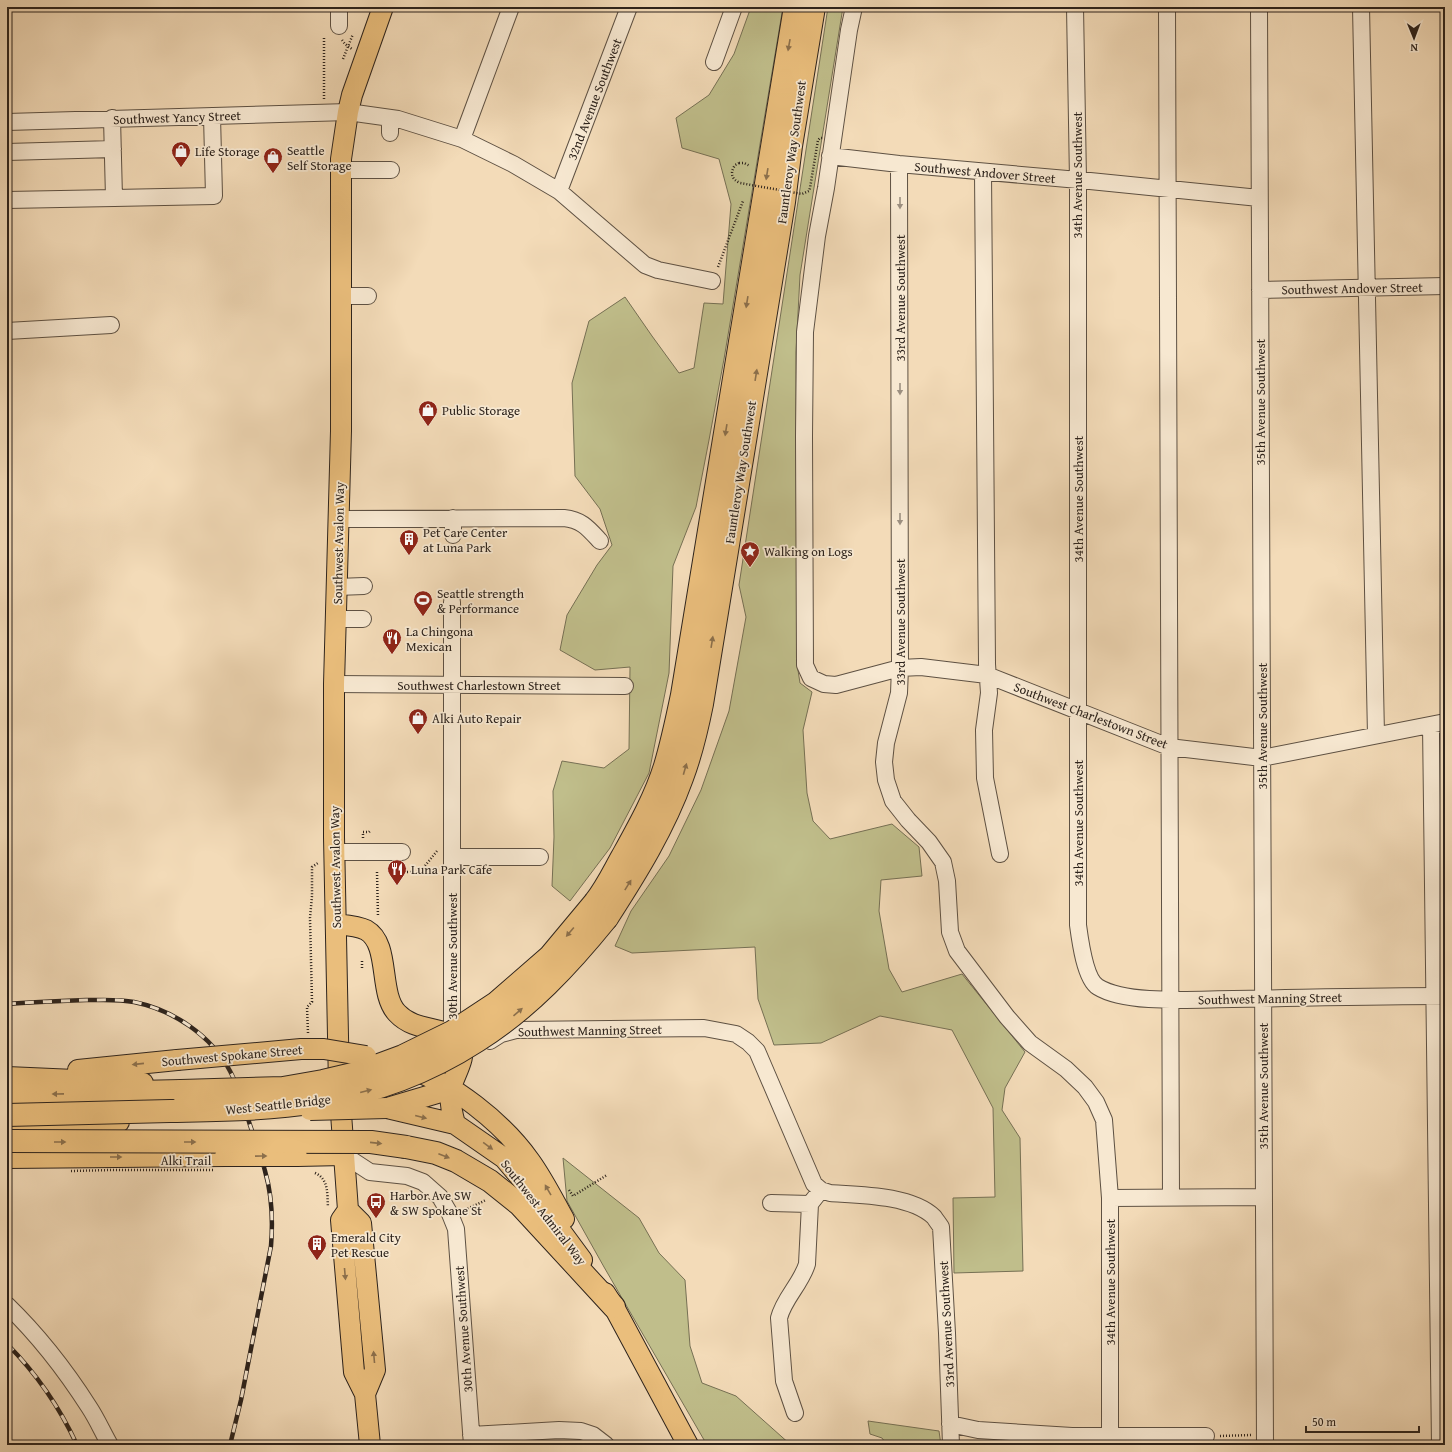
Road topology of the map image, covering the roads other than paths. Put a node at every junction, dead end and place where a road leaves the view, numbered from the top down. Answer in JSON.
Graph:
{"nodes":[{"id":1,"x":338,"y":7,"type":"edge"},
{"id":2,"x":383,"y":7,"type":"edge"},
{"id":3,"x":511,"y":7,"type":"edge"},
{"id":4,"x":629,"y":7,"type":"edge"},
{"id":5,"x":734,"y":7,"type":"edge"},
{"id":6,"x":795,"y":7,"type":"edge"},
{"id":7,"x":814,"y":7,"type":"edge"},
{"id":8,"x":854,"y":7,"type":"edge"},
{"id":9,"x":1075,"y":7,"type":"edge"},
{"id":10,"x":1167,"y":7,"type":"edge"},
{"id":11,"x":1258,"y":7,"type":"edge"},
{"id":12,"x":1361,"y":7,"type":"edge"},
{"id":13,"x":339,"y":26,"type":"dead end"},
{"id":14,"x":714,"y":62,"type":"dead end"},
{"id":15,"x":348,"y":112,"type":"junction"},
{"id":16,"x":212,"y":116,"type":"junction"},
{"id":17,"x":112,"y":118,"type":"junction"},
{"id":18,"x":7,"y":122,"type":"edge"},
{"id":19,"x":462,"y":139,"type":"junction"},
{"id":20,"x":113,"y":149,"type":"junction"},
{"id":21,"x":7,"y":152,"type":"edge"},
{"id":22,"x":830,"y":156,"type":"junction"},
{"id":23,"x":899,"y":164,"type":"junction"},
{"id":24,"x":341,"y":170,"type":"junction"},
{"id":25,"x":391,"y":170,"type":"dead end"},
{"id":26,"x":983,"y":172,"type":"junction"},
{"id":27,"x":1078,"y":180,"type":"junction"},
{"id":28,"x":1168,"y":189,"type":"junction"},
{"id":29,"x":559,"y":190,"type":"junction"},
{"id":30,"x":114,"y":198,"type":"junction"},
{"id":31,"x":1260,"y":198,"type":"junction"},
{"id":32,"x":7,"y":200,"type":"edge"},
{"id":33,"x":712,"y":280,"type":"dead end"},
{"id":34,"x":1445,"y":286,"type":"edge"},
{"id":35,"x":1367,"y":288,"type":"junction"},
{"id":36,"x":1260,"y":290,"type":"junction"},
{"id":37,"x":341,"y":296,"type":"junction"},
{"id":38,"x":368,"y":296,"type":"dead end"},
{"id":39,"x":111,"y":325,"type":"dead end"},
{"id":40,"x":7,"y":331,"type":"edge"},
{"id":41,"x":453,"y":518,"type":"junction"},
{"id":42,"x":339,"y":519,"type":"junction"},
{"id":43,"x":453,"y":535,"type":"dead end"},
{"id":44,"x":600,"y":541,"type":"dead end"},
{"id":45,"x":364,"y":586,"type":"dead end"},
{"id":46,"x":337,"y":587,"type":"junction"},
{"id":47,"x":452,"y":602,"type":"dead end"},
{"id":48,"x":336,"y":619,"type":"junction"},
{"id":49,"x":364,"y":619,"type":"dead end"},
{"id":50,"x":900,"y":668,"type":"junction"},
{"id":51,"x":987,"y":675,"type":"junction"},
{"id":52,"x":334,"y":684,"type":"junction"},
{"id":53,"x":453,"y":685,"type":"junction"},
{"id":54,"x":625,"y":686,"type":"dead end"},
{"id":55,"x":1078,"y":710,"type":"junction"},
{"id":56,"x":1438,"y":723,"type":"edge"},
{"id":57,"x":1376,"y":735,"type":"junction"},
{"id":58,"x":1169,"y":747,"type":"junction"},
{"id":59,"x":1262,"y":758,"type":"junction"},
{"id":60,"x":334,"y":852,"type":"junction"},
{"id":61,"x":402,"y":852,"type":"dead end"},
{"id":62,"x":446,"y":853,"type":"junction"},
{"id":63,"x":1000,"y":854,"type":"dead end"},
{"id":64,"x":540,"y":857,"type":"dead end"},
{"id":65,"x":601,"y":910,"type":"junction"},
{"id":66,"x":336,"y":924,"type":"junction"},
{"id":67,"x":1096,"y":987,"type":"joint"},
{"id":68,"x":1440,"y":996,"type":"edge"},
{"id":69,"x":1263,"y":998,"type":"junction"},
{"id":70,"x":1170,"y":999,"type":"junction"},
{"id":71,"x":452,"y":1034,"type":"junction"},
{"id":72,"x":462,"y":1059,"type":"junction"},
{"id":73,"x":7,"y":1077,"type":"edge"},
{"id":74,"x":339,"y":1086,"type":"junction"},
{"id":75,"x":451,"y":1089,"type":"junction"},
{"id":76,"x":7,"y":1095,"type":"edge"},
{"id":77,"x":387,"y":1108,"type":"junction"},
{"id":78,"x":7,"y":1115,"type":"edge"},
{"id":79,"x":1104,"y":1120,"type":"joint"},
{"id":80,"x":455,"y":1124,"type":"junction"},
{"id":81,"x":7,"y":1130,"type":"edge"},
{"id":82,"x":7,"y":1141,"type":"edge"},
{"id":83,"x":344,"y":1155,"type":"junction"},
{"id":84,"x":7,"y":1158,"type":"edge"},
{"id":85,"x":821,"y":1190,"type":"junction"},
{"id":86,"x":1264,"y":1197,"type":"junction"},
{"id":87,"x":1110,"y":1198,"type":"junction"},
{"id":88,"x":1171,"y":1198,"type":"junction"},
{"id":89,"x":772,"y":1203,"type":"dead end"},
{"id":90,"x":810,"y":1204,"type":"junction"},
{"id":91,"x":592,"y":1274,"type":"junction"},
{"id":92,"x":7,"y":1305,"type":"edge"},
{"id":93,"x":614,"y":1307,"type":"junction"},
{"id":94,"x":795,"y":1413,"type":"dead end"},
{"id":95,"x":950,"y":1424,"type":"junction"},
{"id":96,"x":1212,"y":1436,"type":"road end"},
{"id":97,"x":472,"y":1440,"type":"edge"},
{"id":98,"x":1110,"y":1441,"type":"edge"},
{"id":99,"x":110,"y":1445,"type":"edge"},
{"id":100,"x":370,"y":1445,"type":"edge"},
{"id":101,"x":606,"y":1445,"type":"edge"},
{"id":102,"x":688,"y":1445,"type":"edge"},
{"id":103,"x":951,"y":1445,"type":"edge"},
{"id":104,"x":1265,"y":1445,"type":"edge"},
{"id":105,"x":1440,"y":1445,"type":"edge"}],
"edges":[{"from":1,"to":13,"type":"street"},
{"from":2,"to":15,"type":"main road","name":"Southwest Avalon Way"},
{"from":3,"to":19,"type":"street"},
{"from":4,"to":29,"type":"street","name":"32nd Avenue Southwest"},
{"from":5,"to":14,"type":"street"},
{"from":6,"to":65,"type":"highway","name":"Fauntleroy Way Southwest","one_way":true},
{"from":65,"to":7,"type":"highway","name":"Fauntleroy Way Southwest","one_way":true},
{"from":8,"to":22,"type":"street"},
{"from":9,"to":27,"type":"street","name":"34th Avenue Southwest"},
{"from":10,"to":28,"type":"street"},
{"from":11,"to":31,"type":"street","name":"35th Avenue Southwest"},
{"from":12,"to":35,"type":"street"},
{"from":15,"to":16,"type":"street","name":"Southwest Yancy Street"},
{"from":15,"to":19,"type":"street"},
{"from":15,"to":24,"type":"main road","name":"Southwest Avalon Way"},
{"from":16,"to":17,"type":"street","name":"Southwest Yancy Street"},
{"from":16,"to":30,"type":"street"},
{"from":17,"to":18,"type":"street","name":"Southwest Yancy Street"},
{"from":17,"to":20,"type":"street"},
{"from":19,"to":29,"type":"street"},
{"from":20,"to":21,"type":"street"},
{"from":20,"to":30,"type":"street"},
{"from":22,"to":23,"type":"street","name":"Southwest Andover Street"},
{"from":22,"to":50,"type":"street","name":"Southwest Charlestown Street"},
{"from":23,"to":26,"type":"street","name":"Southwest Andover Street"},
{"from":23,"to":50,"type":"street","name":"33rd Avenue Southwest","one_way":true},
{"from":24,"to":25,"type":"street"},
{"from":24,"to":37,"type":"main road","name":"Southwest Avalon Way"},
{"from":26,"to":27,"type":"street","name":"Southwest Andover Street"},
{"from":26,"to":51,"type":"street"},
{"from":27,"to":28,"type":"street","name":"Southwest Andover Street"},
{"from":27,"to":55,"type":"street","name":"34th Avenue Southwest"},
{"from":28,"to":31,"type":"street","name":"Southwest Andover Street"},
{"from":28,"to":58,"type":"street"},
{"from":29,"to":33,"type":"street"},
{"from":30,"to":32,"type":"street"},
{"from":31,"to":36,"type":"street","name":"35th Avenue Southwest"},
{"from":34,"to":35,"type":"street","name":"Southwest Andover Street"},
{"from":35,"to":36,"type":"street","name":"Southwest Andover Street"},
{"from":35,"to":57,"type":"street"},
{"from":36,"to":59,"type":"street","name":"35th Avenue Southwest"},
{"from":37,"to":38,"type":"street"},
{"from":37,"to":42,"type":"main road","name":"Southwest Avalon Way"},
{"from":39,"to":40,"type":"street"},
{"from":41,"to":42,"type":"street"},
{"from":41,"to":43,"type":"street"},
{"from":41,"to":44,"type":"street"},
{"from":42,"to":46,"type":"main road","name":"Southwest Avalon Way"},
{"from":45,"to":46,"type":"street"},
{"from":46,"to":48,"type":"main road","name":"Southwest Avalon Way"},
{"from":47,"to":53,"type":"street","name":"30th Avenue Southwest"},
{"from":48,"to":49,"type":"street"},
{"from":48,"to":52,"type":"main road","name":"Southwest Avalon Way"},
{"from":50,"to":51,"type":"street","name":"Southwest Charlestown Street"},
{"from":50,"to":79,"type":"street","name":"33rd Avenue Southwest"},
{"from":51,"to":55,"type":"street","name":"Southwest Charlestown Street"},
{"from":51,"to":63,"type":"street"},
{"from":52,"to":53,"type":"street","name":"Southwest Charlestown Street"},
{"from":52,"to":60,"type":"main road","name":"Southwest Avalon Way"},
{"from":53,"to":54,"type":"street","name":"Southwest Charlestown Street"},
{"from":53,"to":62,"type":"street","name":"30th Avenue Southwest"},
{"from":55,"to":58,"type":"street","name":"Southwest Charlestown Street"},
{"from":55,"to":67,"type":"street","name":"34th Avenue Southwest"},
{"from":56,"to":57,"type":"street","name":"Southwest Charlestown Street"},
{"from":56,"to":68,"type":"street"},
{"from":57,"to":59,"type":"street","name":"Southwest Charlestown Street"},
{"from":58,"to":59,"type":"street","name":"Southwest Charlestown Street"},
{"from":58,"to":70,"type":"street"},
{"from":59,"to":69,"type":"street","name":"35th Avenue Southwest"},
{"from":60,"to":61,"type":"street"},
{"from":60,"to":66,"type":"main road","name":"Southwest Avalon Way"},
{"from":62,"to":64,"type":"street"},
{"from":62,"to":71,"type":"street","name":"30th Avenue Southwest"},
{"from":65,"to":76,"type":"highway","name":"West Seattle Bridge","one_way":true,"bridge":true},
{"from":78,"to":65,"type":"highway","name":"West Seattle Bridge","one_way":true,"bridge":true},
{"from":66,"to":71,"type":"main road"},
{"from":66,"to":74,"type":"main road","name":"Southwest Avalon Way"},
{"from":67,"to":70,"type":"street","name":"Southwest Manning Street"},
{"from":68,"to":69,"type":"street","name":"Southwest Manning Street"},
{"from":68,"to":105,"type":"street"},
{"from":69,"to":70,"type":"street","name":"Southwest Manning Street"},
{"from":69,"to":86,"type":"street","name":"35th Avenue Southwest"},
{"from":70,"to":88,"type":"street"},
{"from":71,"to":72,"type":"main road","name":"30th Avenue Southwest"},
{"from":72,"to":75,"type":"main road"},
{"from":72,"to":85,"type":"street","name":"Southwest Manning Street"},
{"from":73,"to":74,"type":"main road","bridge":true},
{"from":75,"to":73,"type":"main road","name":"Southwest Spokane Street","one_way":true,"bridge":true},
{"from":74,"to":83,"type":"main road","name":"Southwest Avalon Way"},
{"from":75,"to":77,"type":"main road"},
{"from":75,"to":80,"type":"main road"},
{"from":91,"to":75,"type":"main road","name":"Southwest Admiral Way","one_way":true},
{"from":77,"to":80,"type":"main road","name":"Southwest Admiral Way","one_way":true},
{"from":77,"to":81,"type":"main road","bridge":true},
{"from":79,"to":87,"type":"street","name":"34th Avenue Southwest"},
{"from":80,"to":91,"type":"main road","name":"Southwest Admiral Way","one_way":true},
{"from":82,"to":93,"type":"highway","one_way":true,"bridge":true},
{"from":84,"to":83,"type":"main road","one_way":true,"bridge":true},
{"from":83,"to":97,"type":"street","name":"30th Avenue Southwest"},
{"from":83,"to":100,"type":"main road","name":"Southwest Avalon Way"},
{"from":85,"to":90,"type":"street"},
{"from":85,"to":95,"type":"street","name":"33rd Avenue Southwest"},
{"from":86,"to":88,"type":"street"},
{"from":86,"to":104,"type":"street","name":"35th Avenue Southwest"},
{"from":87,"to":88,"type":"street"},
{"from":87,"to":98,"type":"street","name":"34th Avenue Southwest"},
{"from":89,"to":90,"type":"street"},
{"from":90,"to":94,"type":"street"},
{"from":91,"to":93,"type":"main road","name":"Southwest Admiral Way"},
{"from":92,"to":99,"type":"street"},
{"from":93,"to":102,"type":"main road","name":"Southwest Admiral Way"},
{"from":95,"to":98,"type":"street"},
{"from":95,"to":103,"type":"street","name":"33rd Avenue Southwest"},
{"from":96,"to":98,"type":"street"},
{"from":97,"to":101,"type":"street"}]}
